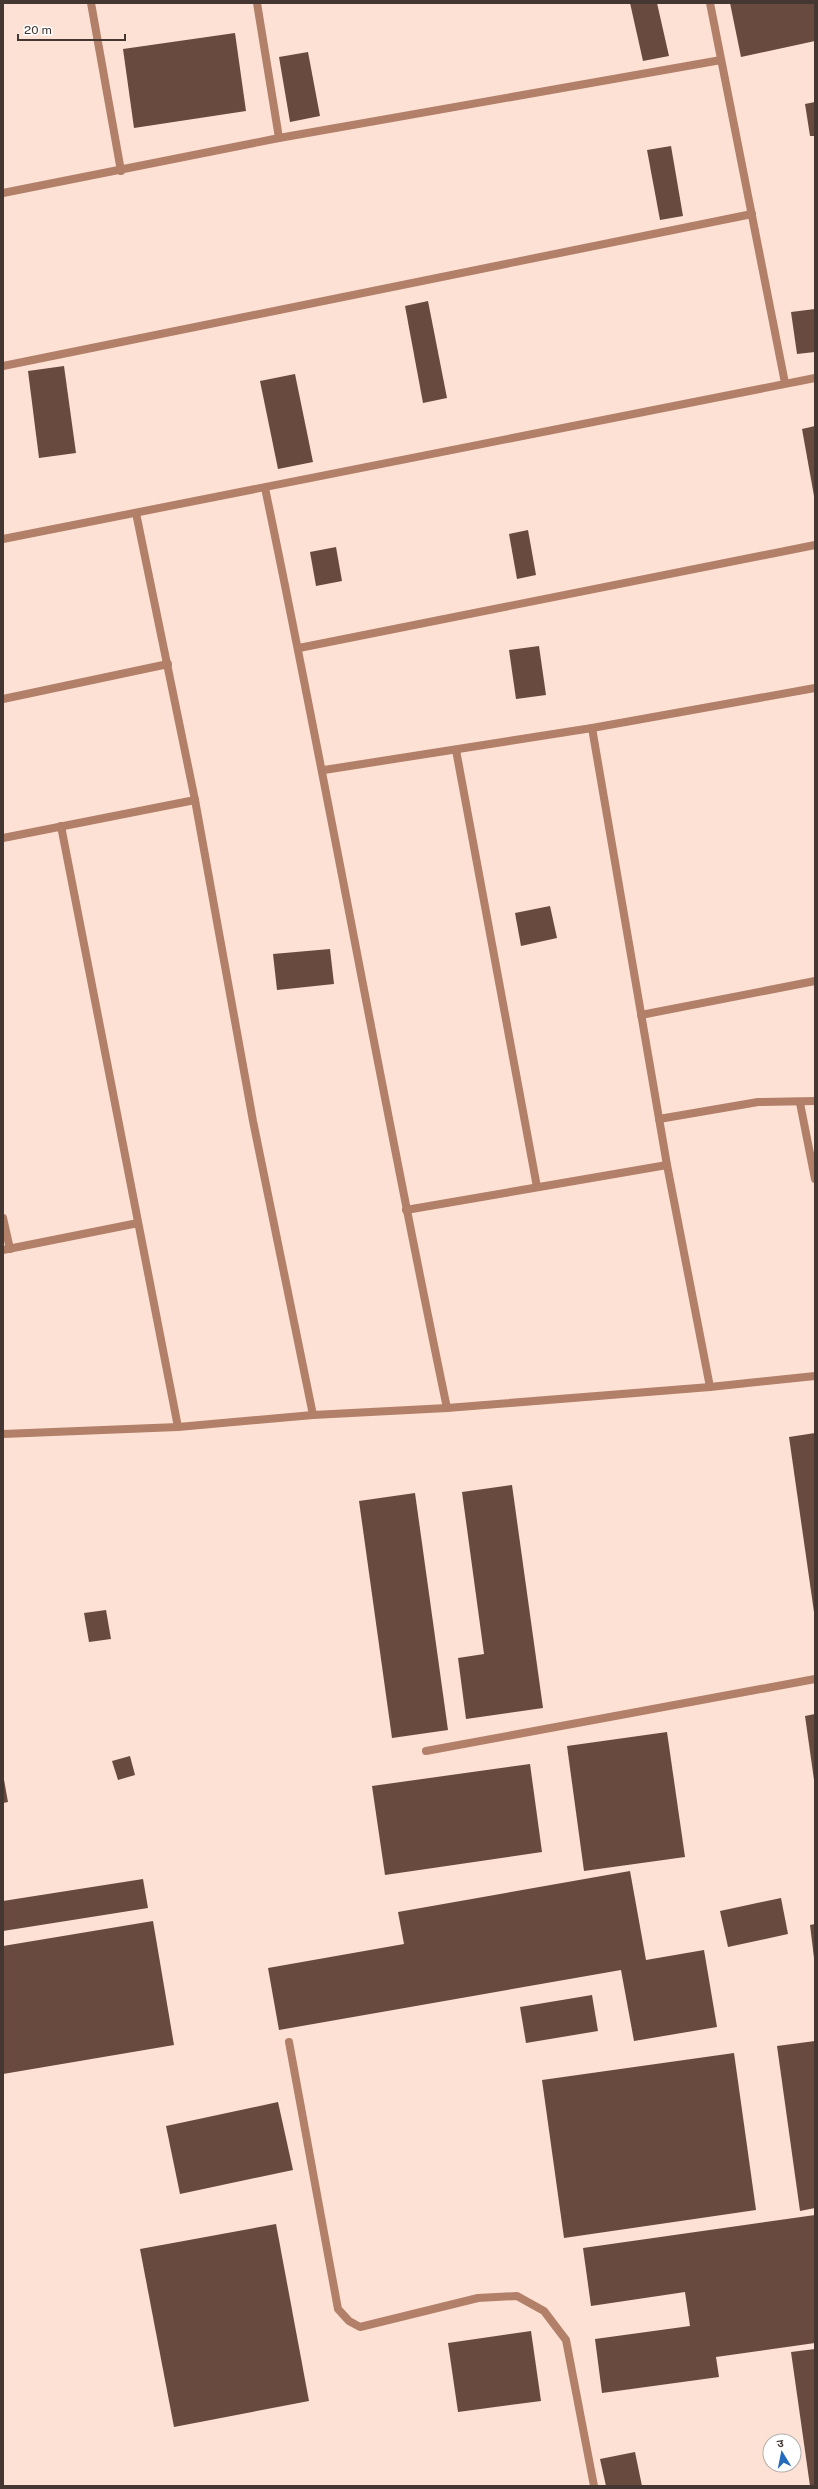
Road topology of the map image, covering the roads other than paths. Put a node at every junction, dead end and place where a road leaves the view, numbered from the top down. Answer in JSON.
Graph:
{"nodes":[{"id":1,"x":91,"y":3,"type":"edge"},
{"id":2,"x":257,"y":3,"type":"edge"},
{"id":3,"x":710,"y":3,"type":"edge"},
{"id":4,"x":721,"y":60,"type":"junction"},
{"id":5,"x":279,"y":138,"type":"junction"},
{"id":6,"x":121,"y":171,"type":"junction"},
{"id":7,"x":3,"y":193,"type":"edge"},
{"id":8,"x":752,"y":214,"type":"junction"},
{"id":9,"x":3,"y":366,"type":"edge"},
{"id":10,"x":815,"y":378,"type":"edge"},
{"id":11,"x":785,"y":383,"type":"junction"},
{"id":12,"x":265,"y":488,"type":"junction"},
{"id":13,"x":136,"y":513,"type":"junction"},
{"id":14,"x":3,"y":539,"type":"edge"},
{"id":15,"x":815,"y":545,"type":"edge"},
{"id":16,"x":299,"y":648,"type":"junction"},
{"id":17,"x":168,"y":664,"type":"junction"},
{"id":18,"x":815,"y":688,"type":"edge"},
{"id":19,"x":3,"y":699,"type":"edge"},
{"id":20,"x":592,"y":728,"type":"junction"},
{"id":21,"x":456,"y":750,"type":"junction"},
{"id":22,"x":324,"y":770,"type":"junction"},
{"id":23,"x":195,"y":800,"type":"junction"},
{"id":24,"x":61,"y":826,"type":"junction"},
{"id":25,"x":3,"y":838,"type":"edge"},
{"id":26,"x":815,"y":981,"type":"edge"},
{"id":27,"x":641,"y":1015,"type":"junction"},
{"id":28,"x":815,"y":1101,"type":"edge"},
{"id":29,"x":800,"y":1103,"type":"junction"},
{"id":30,"x":659,"y":1119,"type":"junction"},
{"id":31,"x":668,"y":1165,"type":"junction"},
{"id":32,"x":815,"y":1179,"type":"edge"},
{"id":33,"x":537,"y":1187,"type":"junction"},
{"id":34,"x":406,"y":1210,"type":"junction"},
{"id":35,"x":3,"y":1218,"type":"edge"},
{"id":36,"x":138,"y":1222,"type":"junction"},
{"id":37,"x":6,"y":1249,"type":"edge"},
{"id":38,"x":815,"y":1376,"type":"edge"},
{"id":39,"x":710,"y":1387,"type":"junction"},
{"id":40,"x":447,"y":1408,"type":"junction"},
{"id":41,"x":313,"y":1415,"type":"junction"},
{"id":42,"x":178,"y":1427,"type":"junction"},
{"id":43,"x":3,"y":1434,"type":"edge"},
{"id":44,"x":815,"y":1679,"type":"edge"},
{"id":45,"x":426,"y":1751,"type":"dead end"},
{"id":46,"x":289,"y":2042,"type":"dead end"},
{"id":47,"x":594,"y":2486,"type":"edge"}],
"edges":[{"from":1,"to":6,"type":"street"},
{"from":2,"to":5,"type":"street"},
{"from":3,"to":4,"type":"street"},
{"from":4,"to":5,"type":"street"},
{"from":4,"to":8,"type":"street"},
{"from":5,"to":6,"type":"street"},
{"from":6,"to":7,"type":"street"},
{"from":8,"to":9,"type":"street"},
{"from":8,"to":11,"type":"street"},
{"from":10,"to":11,"type":"street"},
{"from":11,"to":12,"type":"street"},
{"from":12,"to":13,"type":"street"},
{"from":12,"to":16,"type":"street"},
{"from":13,"to":14,"type":"street"},
{"from":13,"to":17,"type":"street"},
{"from":15,"to":16,"type":"street"},
{"from":16,"to":22,"type":"street"},
{"from":17,"to":19,"type":"street"},
{"from":17,"to":23,"type":"street"},
{"from":18,"to":20,"type":"street"},
{"from":20,"to":21,"type":"street"},
{"from":20,"to":27,"type":"street"},
{"from":21,"to":22,"type":"street"},
{"from":21,"to":33,"type":"street"},
{"from":22,"to":34,"type":"street"},
{"from":23,"to":24,"type":"street"},
{"from":23,"to":41,"type":"street"},
{"from":24,"to":25,"type":"street"},
{"from":24,"to":36,"type":"street"},
{"from":26,"to":27,"type":"street"},
{"from":27,"to":30,"type":"street"},
{"from":28,"to":29,"type":"street"},
{"from":29,"to":30,"type":"street"},
{"from":29,"to":32,"type":"street"},
{"from":30,"to":31,"type":"street"},
{"from":31,"to":33,"type":"street"},
{"from":31,"to":39,"type":"street"},
{"from":33,"to":34,"type":"street"},
{"from":34,"to":40,"type":"street"},
{"from":35,"to":37,"type":"street"},
{"from":36,"to":37,"type":"street"},
{"from":36,"to":42,"type":"street"},
{"from":38,"to":39,"type":"street"},
{"from":39,"to":40,"type":"street"},
{"from":40,"to":41,"type":"street"},
{"from":41,"to":42,"type":"street"},
{"from":42,"to":43,"type":"street"},
{"from":44,"to":45,"type":"street"},
{"from":46,"to":47,"type":"street"}]}
